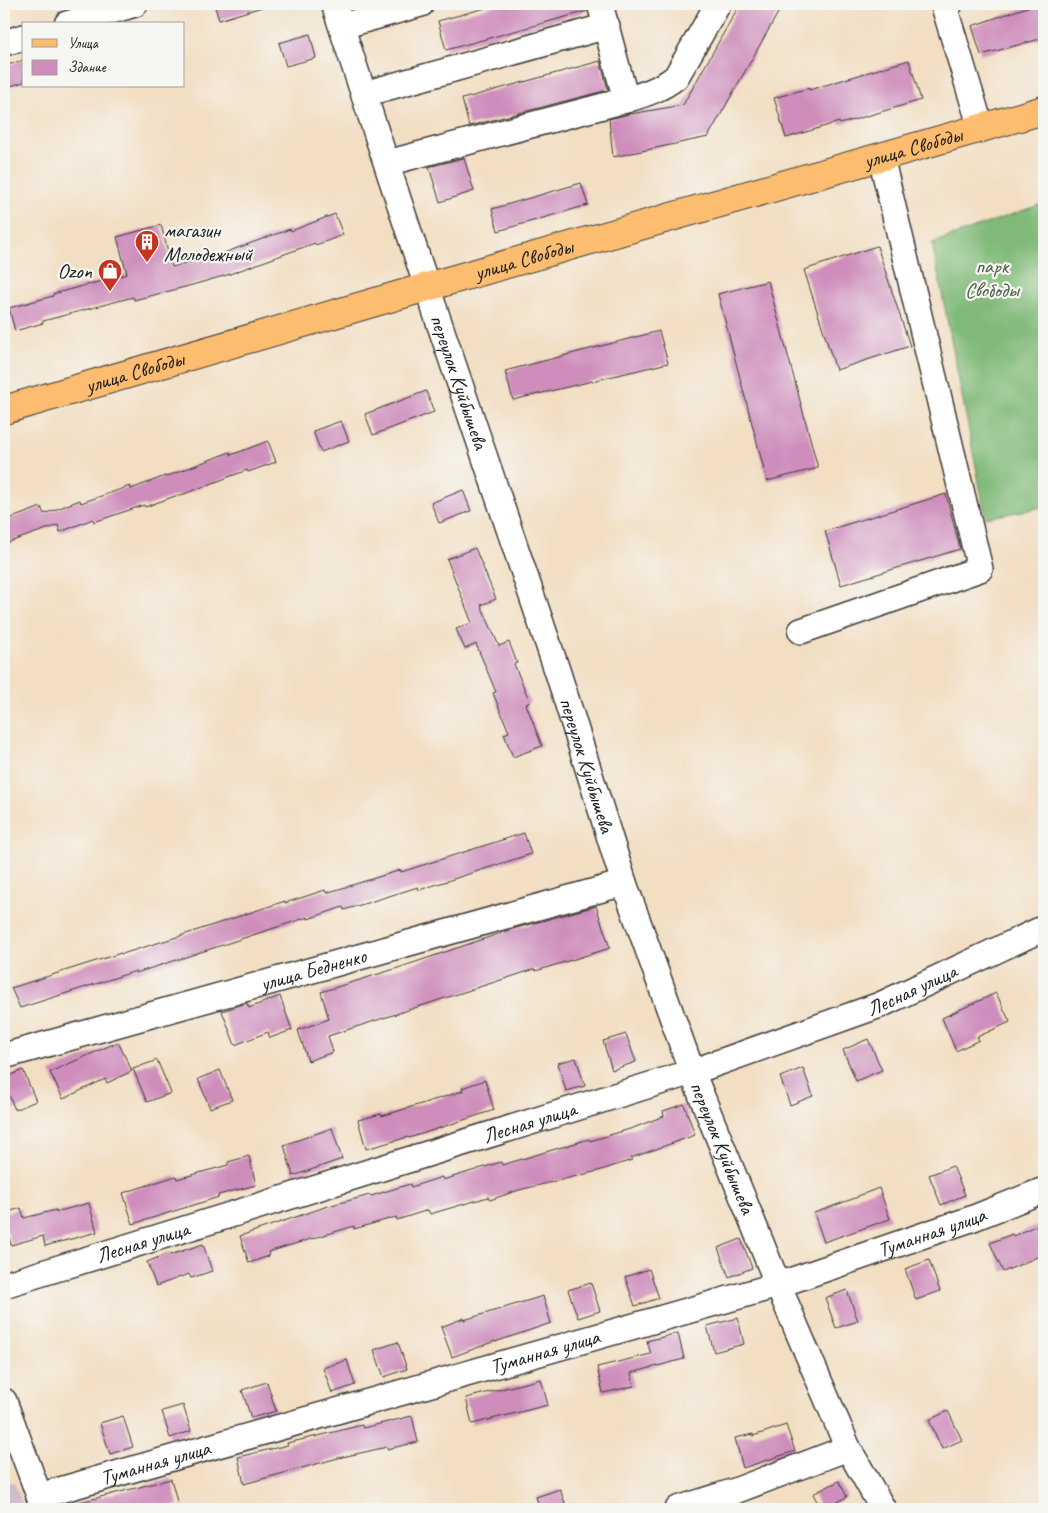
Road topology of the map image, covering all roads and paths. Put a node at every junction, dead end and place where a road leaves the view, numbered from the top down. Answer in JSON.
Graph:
{"nodes":[{"id":1,"x":135,"y":4,"type":"edge"},
{"id":2,"x":421,"y":4,"type":"edge"},
{"id":3,"x":718,"y":4,"type":"edge"},
{"id":4,"x":944,"y":4,"type":"edge"},
{"id":5,"x":338,"y":15,"type":"edge"},
{"id":6,"x":603,"y":15,"type":"edge"},
{"id":7,"x":75,"y":22,"type":"edge"},
{"id":8,"x":22,"y":38,"type":"edge"},
{"id":9,"x":4,"y":43,"type":"edge"},
{"id":10,"x":364,"y":94,"type":"junction"},
{"id":11,"x":626,"y":100,"type":"junction"},
{"id":12,"x":1044,"y":110,"type":"edge"},
{"id":13,"x":981,"y":128,"type":"junction"},
{"id":14,"x":880,"y":157,"type":"junction"},
{"id":15,"x":386,"y":163,"type":"junction"},
{"id":16,"x":427,"y":287,"type":"junction"},
{"id":17,"x":4,"y":410,"type":"edge"},
{"id":18,"x":801,"y":631,"type":"dead end"},
{"id":19,"x":624,"y":883,"type":"junction"},
{"id":20,"x":1044,"y":928,"type":"edge"},
{"id":21,"x":4,"y":1056,"type":"edge"},
{"id":22,"x":692,"y":1072,"type":"junction"},
{"id":23,"x":1044,"y":1190,"type":"edge"},
{"id":24,"x":4,"y":1285,"type":"edge"},
{"id":25,"x":778,"y":1285,"type":"junction"},
{"id":26,"x":4,"y":1401,"type":"edge"},
{"id":27,"x":848,"y":1448,"type":"junction"},
{"id":28,"x":42,"y":1502,"type":"edge"},
{"id":29,"x":678,"y":1509,"type":"edge"},
{"id":30,"x":883,"y":1509,"type":"edge"}],
"edges":[{"from":1,"to":7,"type":"street"},
{"from":2,"to":5,"type":"street"},
{"from":3,"to":11,"type":"street"},
{"from":4,"to":13,"type":"street"},
{"from":5,"to":10,"type":"street","name":"переулок Куйбышева"},
{"from":6,"to":10,"type":"street"},
{"from":6,"to":11,"type":"street"},
{"from":8,"to":9,"type":"street"},
{"from":10,"to":15,"type":"street","name":"переулок Куйбышева"},
{"from":11,"to":15,"type":"street"},
{"from":12,"to":13,"type":"main road","name":"улица Свободы"},
{"from":13,"to":14,"type":"main road","name":"улица Свободы"},
{"from":14,"to":16,"type":"main road","name":"улица Свободы"},
{"from":14,"to":18,"type":"street"},
{"from":15,"to":16,"type":"street","name":"переулок Куйбышева"},
{"from":16,"to":17,"type":"main road","name":"улица Свободы"},
{"from":16,"to":19,"type":"street","name":"переулок Куйбышева"},
{"from":19,"to":21,"type":"street","name":"улица Бедненко"},
{"from":19,"to":22,"type":"street","name":"переулок Куйбышева"},
{"from":20,"to":22,"type":"street","name":"Лесная улица"},
{"from":22,"to":24,"type":"street","name":"Лесная улица"},
{"from":22,"to":25,"type":"street","name":"переулок Куйбышева"},
{"from":23,"to":25,"type":"street","name":"Туманная улица"},
{"from":25,"to":27,"type":"street","name":"переулок Куйбышева"},
{"from":25,"to":28,"type":"street","name":"Туманная улица"},
{"from":26,"to":28,"type":"street"},
{"from":27,"to":29,"type":"street"},
{"from":27,"to":30,"type":"street","name":"переулок Куйбышева"}]}
